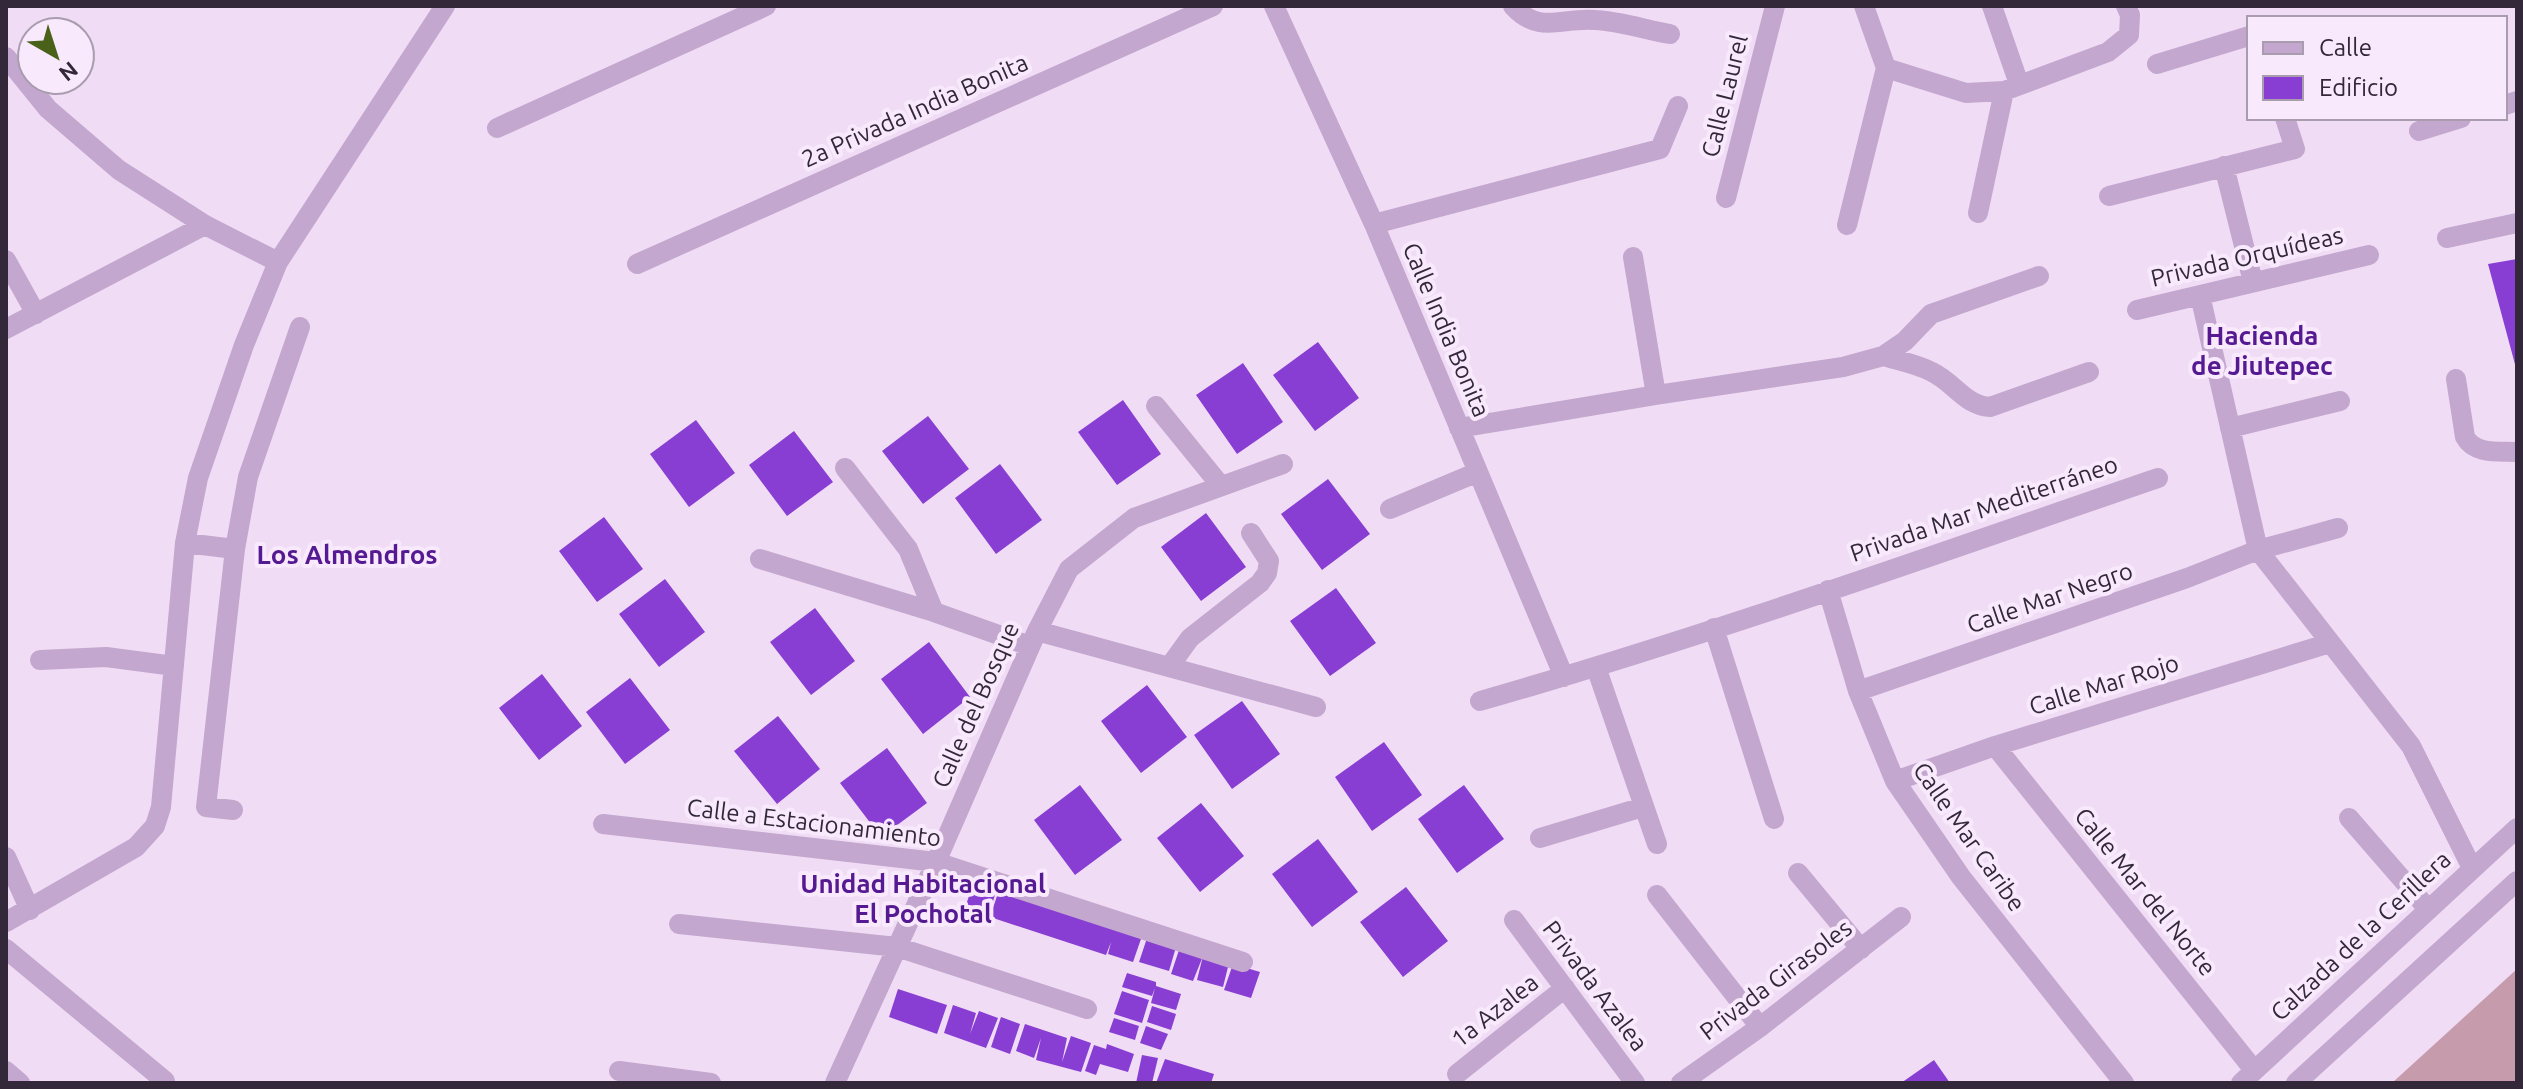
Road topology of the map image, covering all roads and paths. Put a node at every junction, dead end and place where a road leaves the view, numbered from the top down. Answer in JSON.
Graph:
{"nodes":[{"id":1,"x":445,"y":6,"type":"edge"},
{"id":2,"x":766,"y":6,"type":"edge"},
{"id":3,"x":1213,"y":6,"type":"edge"},
{"id":4,"x":1274,"y":6,"type":"edge"},
{"id":5,"x":1513,"y":6,"type":"edge"},
{"id":6,"x":1775,"y":6,"type":"edge"},
{"id":7,"x":1864,"y":6,"type":"edge"},
{"id":8,"x":1992,"y":6,"type":"edge"},
{"id":9,"x":2126,"y":6,"type":"edge"},
{"id":10,"x":1670,"y":34,"type":"dead end"},
{"id":11,"x":2247,"y":37,"type":"edge"},
{"id":12,"x":6,"y":57,"type":"edge"},
{"id":13,"x":2157,"y":64,"type":"dead end"},
{"id":14,"x":1886,"y":68,"type":"junction"},
{"id":15,"x":2011,"y":88,"type":"junction"},
{"id":16,"x":1678,"y":106,"type":"dead end"},
{"id":17,"x":2286,"y":120,"type":"edge"},
{"id":18,"x":2455,"y":120,"type":"edge"},
{"id":19,"x":497,"y":128,"type":"dead end"},
{"id":20,"x":2419,"y":131,"type":"dead end"},
{"id":21,"x":2224,"y":166,"type":"junction"},
{"id":22,"x":2109,"y":196,"type":"dead end"},
{"id":23,"x":1726,"y":198,"type":"dead end"},
{"id":24,"x":1978,"y":213,"type":"dead end"},
{"id":25,"x":2517,"y":223,"type":"edge"},
{"id":26,"x":1374,"y":224,"type":"junction"},
{"id":27,"x":205,"y":225,"type":"junction"},
{"id":28,"x":1847,"y":225,"type":"dead end"},
{"id":29,"x":2447,"y":238,"type":"dead end"},
{"id":30,"x":2369,"y":255,"type":"dead end"},
{"id":31,"x":1633,"y":257,"type":"dead end"},
{"id":32,"x":6,"y":260,"type":"edge"},
{"id":33,"x":278,"y":262,"type":"junction"},
{"id":34,"x":637,"y":264,"type":"dead end"},
{"id":35,"x":2039,"y":276,"type":"dead end"},
{"id":36,"x":2253,"y":282,"type":"junction"},
{"id":37,"x":2200,"y":295,"type":"junction"},
{"id":38,"x":2137,"y":310,"type":"dead end"},
{"id":39,"x":36,"y":314,"type":"junction"},
{"id":40,"x":300,"y":327,"type":"dead end"},
{"id":41,"x":6,"y":329,"type":"edge"},
{"id":42,"x":1883,"y":356,"type":"junction"},
{"id":43,"x":2089,"y":372,"type":"dead end"},
{"id":44,"x":2456,"y":379,"type":"dead end"},
{"id":45,"x":1656,"y":395,"type":"junction"},
{"id":46,"x":2340,"y":401,"type":"dead end"},
{"id":47,"x":1156,"y":406,"type":"dead end"},
{"id":48,"x":1459,"y":428,"type":"junction"},
{"id":49,"x":2230,"y":428,"type":"junction"},
{"id":50,"x":2517,"y":452,"type":"edge"},
{"id":51,"x":1283,"y":464,"type":"dead end"},
{"id":52,"x":845,"y":468,"type":"dead end"},
{"id":53,"x":1478,"y":472,"type":"junction"},
{"id":54,"x":2158,"y":478,"type":"dead end"},
{"id":55,"x":1221,"y":486,"type":"junction"},
{"id":56,"x":1390,"y":509,"type":"dead end"},
{"id":57,"x":2338,"y":528,"type":"dead end"},
{"id":58,"x":1251,"y":533,"type":"dead end"},
{"id":59,"x":185,"y":543,"type":"junction"},
{"id":60,"x":235,"y":549,"type":"junction"},
{"id":61,"x":2258,"y":550,"type":"junction"},
{"id":62,"x":760,"y":559,"type":"dead end"},
{"id":63,"x":1828,"y":590,"type":"junction"},
{"id":64,"x":934,"y":612,"type":"junction"},
{"id":65,"x":1714,"y":628,"type":"junction"},
{"id":66,"x":1033,"y":638,"type":"junction"},
{"id":67,"x":2330,"y":643,"type":"junction"},
{"id":68,"x":40,"y":660,"type":"dead end"},
{"id":69,"x":174,"y":666,"type":"junction"},
{"id":70,"x":1169,"y":667,"type":"junction"},
{"id":71,"x":1596,"y":667,"type":"junction"},
{"id":72,"x":1564,"y":677,"type":"junction"},
{"id":73,"x":1858,"y":691,"type":"junction"},
{"id":74,"x":1480,"y":701,"type":"dead end"},
{"id":75,"x":1316,"y":707,"type":"dead end"},
{"id":76,"x":1995,"y":746,"type":"junction"},
{"id":77,"x":1895,"y":781,"type":"junction"},
{"id":78,"x":1643,"y":807,"type":"junction"},
{"id":79,"x":233,"y":810,"type":"dead end"},
{"id":80,"x":2349,"y":818,"type":"dead end"},
{"id":81,"x":1774,"y":819,"type":"dead end"},
{"id":82,"x":603,"y":824,"type":"dead end"},
{"id":83,"x":2517,"y":828,"type":"edge"},
{"id":84,"x":1540,"y":838,"type":"dead end"},
{"id":85,"x":1657,"y":844,"type":"dead end"},
{"id":86,"x":6,"y":857,"type":"edge"},
{"id":87,"x":936,"y":862,"type":"junction"},
{"id":88,"x":2472,"y":868,"type":"junction"},
{"id":89,"x":1798,"y":873,"type":"dead end"},
{"id":90,"x":2517,"y":881,"type":"edge"},
{"id":91,"x":1657,"y":895,"type":"dead end"},
{"id":92,"x":2428,"y":909,"type":"junction"},
{"id":93,"x":30,"y":910,"type":"junction"},
{"id":94,"x":1901,"y":917,"type":"dead end"},
{"id":95,"x":1514,"y":920,"type":"dead end"},
{"id":96,"x":6,"y":922,"type":"edge"},
{"id":97,"x":679,"y":924,"type":"dead end"},
{"id":98,"x":897,"y":947,"type":"junction"},
{"id":99,"x":6,"y":949,"type":"edge"},
{"id":100,"x":1861,"y":949,"type":"junction"},
{"id":101,"x":1243,"y":962,"type":"dead end"},
{"id":102,"x":1565,"y":988,"type":"junction"},
{"id":103,"x":1087,"y":1009,"type":"dead end"},
{"id":104,"x":1760,"y":1027,"type":"junction"},
{"id":105,"x":6,"y":1071,"type":"edge"},
{"id":106,"x":619,"y":1071,"type":"dead end"},
{"id":107,"x":1457,"y":1074,"type":"dead end"},
{"id":108,"x":2248,"y":1077,"type":"edge"},
{"id":109,"x":165,"y":1081,"type":"dead end"},
{"id":110,"x":20,"y":1083,"type":"edge"},
{"id":111,"x":711,"y":1083,"type":"edge"},
{"id":112,"x":835,"y":1083,"type":"edge"},
{"id":113,"x":1635,"y":1083,"type":"edge"},
{"id":114,"x":1681,"y":1083,"type":"edge"},
{"id":115,"x":2124,"y":1083,"type":"edge"},
{"id":116,"x":2296,"y":1083,"type":"edge"}],
"edges":[{"from":1,"to":33,"type":"street"},
{"from":2,"to":19,"type":"street"},
{"from":3,"to":34,"type":"street","name":"2a Privada India Bonita"},
{"from":4,"to":26,"type":"street","name":"Calle India Bonita"},
{"from":5,"to":10,"type":"street"},
{"from":6,"to":23,"type":"street","name":"Calle Laurel"},
{"from":7,"to":14,"type":"street"},
{"from":8,"to":15,"type":"street"},
{"from":9,"to":15,"type":"street"},
{"from":11,"to":13,"type":"street"},
{"from":12,"to":27,"type":"street"},
{"from":14,"to":15,"type":"street"},
{"from":14,"to":28,"type":"street"},
{"from":15,"to":24,"type":"street"},
{"from":16,"to":26,"type":"street"},
{"from":17,"to":21,"type":"street"},
{"from":18,"to":20,"type":"street"},
{"from":21,"to":22,"type":"street"},
{"from":21,"to":36,"type":"street"},
{"from":25,"to":29,"type":"street"},
{"from":26,"to":48,"type":"street","name":"Calle India Bonita"},
{"from":27,"to":33,"type":"street"},
{"from":27,"to":39,"type":"street"},
{"from":30,"to":36,"type":"street","name":"Privada Orquídeas"},
{"from":31,"to":45,"type":"street"},
{"from":32,"to":39,"type":"street"},
{"from":33,"to":59,"type":"street"},
{"from":35,"to":42,"type":"street"},
{"from":36,"to":37,"type":"street","name":"Privada Orquídeas"},
{"from":37,"to":38,"type":"street","name":"Privada Orquídeas"},
{"from":37,"to":49,"type":"street"},
{"from":39,"to":41,"type":"street"},
{"from":40,"to":60,"type":"street"},
{"from":42,"to":43,"type":"street"},
{"from":42,"to":45,"type":"street"},
{"from":44,"to":50,"type":"street"},
{"from":45,"to":48,"type":"street"},
{"from":46,"to":49,"type":"street"},
{"from":47,"to":55,"type":"street"},
{"from":48,"to":53,"type":"street","name":"Calle India Bonita"},
{"from":49,"to":61,"type":"street"},
{"from":51,"to":55,"type":"street","name":"Calle del Bosque"},
{"from":52,"to":64,"type":"street"},
{"from":53,"to":56,"type":"street"},
{"from":53,"to":72,"type":"street","name":"Calle India Bonita"},
{"from":54,"to":63,"type":"street","name":"Privada Mar Mediterráneo"},
{"from":55,"to":66,"type":"street","name":"Calle del Bosque"},
{"from":57,"to":61,"type":"street","name":"Calle Mar Negro"},
{"from":58,"to":70,"type":"street"},
{"from":59,"to":60,"type":"street"},
{"from":59,"to":69,"type":"street"},
{"from":60,"to":79,"type":"street"},
{"from":61,"to":67,"type":"street"},
{"from":61,"to":73,"type":"street","name":"Calle Mar Negro"},
{"from":62,"to":64,"type":"street"},
{"from":63,"to":65,"type":"street","name":"Privada Mar Mediterráneo"},
{"from":63,"to":73,"type":"street","name":"Calle Mar Caribe"},
{"from":64,"to":66,"type":"street"},
{"from":65,"to":71,"type":"street","name":"Privada Mar Mediterráneo"},
{"from":65,"to":81,"type":"street"},
{"from":66,"to":70,"type":"street"},
{"from":66,"to":87,"type":"street","name":"Calle del Bosque"},
{"from":67,"to":76,"type":"street","name":"Calle Mar Rojo"},
{"from":67,"to":88,"type":"street"},
{"from":68,"to":69,"type":"street"},
{"from":69,"to":93,"type":"street"},
{"from":70,"to":75,"type":"street"},
{"from":71,"to":72,"type":"street","name":"Privada Mar Mediterráneo"},
{"from":71,"to":78,"type":"street"},
{"from":72,"to":74,"type":"street"},
{"from":73,"to":77,"type":"street","name":"Calle Mar Caribe"},
{"from":76,"to":77,"type":"street","name":"Calle Mar Rojo"},
{"from":76,"to":108,"type":"street","name":"Calle Mar del Norte"},
{"from":77,"to":115,"type":"street","name":"Calle Mar Caribe"},
{"from":78,"to":84,"type":"street"},
{"from":78,"to":85,"type":"street"},
{"from":80,"to":92,"type":"street"},
{"from":82,"to":87,"type":"street","name":"Calle a Estacionamiento"},
{"from":83,"to":88,"type":"street","name":"Calzada de la Cerillera"},
{"from":86,"to":93,"type":"street"},
{"from":87,"to":98,"type":"street","name":"Calle del Bosque"},
{"from":87,"to":101,"type":"street","name":"Calle a Estacionamiento"},
{"from":88,"to":92,"type":"street","name":"Calzada de la Cerillera"},
{"from":89,"to":100,"type":"street"},
{"from":90,"to":116,"type":"street"},
{"from":91,"to":104,"type":"street"},
{"from":92,"to":108,"type":"street","name":"Calzada de la Cerillera"},
{"from":93,"to":96,"type":"street"},
{"from":94,"to":100,"type":"street","name":"Privada Girasoles"},
{"from":95,"to":102,"type":"street","name":"Privada Azalea"},
{"from":97,"to":98,"type":"street"},
{"from":98,"to":103,"type":"street"},
{"from":98,"to":112,"type":"street","name":"Calle del Bosque"},
{"from":99,"to":109,"type":"street"},
{"from":100,"to":104,"type":"street","name":"Privada Girasoles"},
{"from":102,"to":107,"type":"street","name":"1a Azalea"},
{"from":102,"to":113,"type":"street","name":"Privada Azalea"},
{"from":104,"to":114,"type":"street","name":"Privada Girasoles"},
{"from":105,"to":110,"type":"street"},
{"from":106,"to":111,"type":"street"}]}
